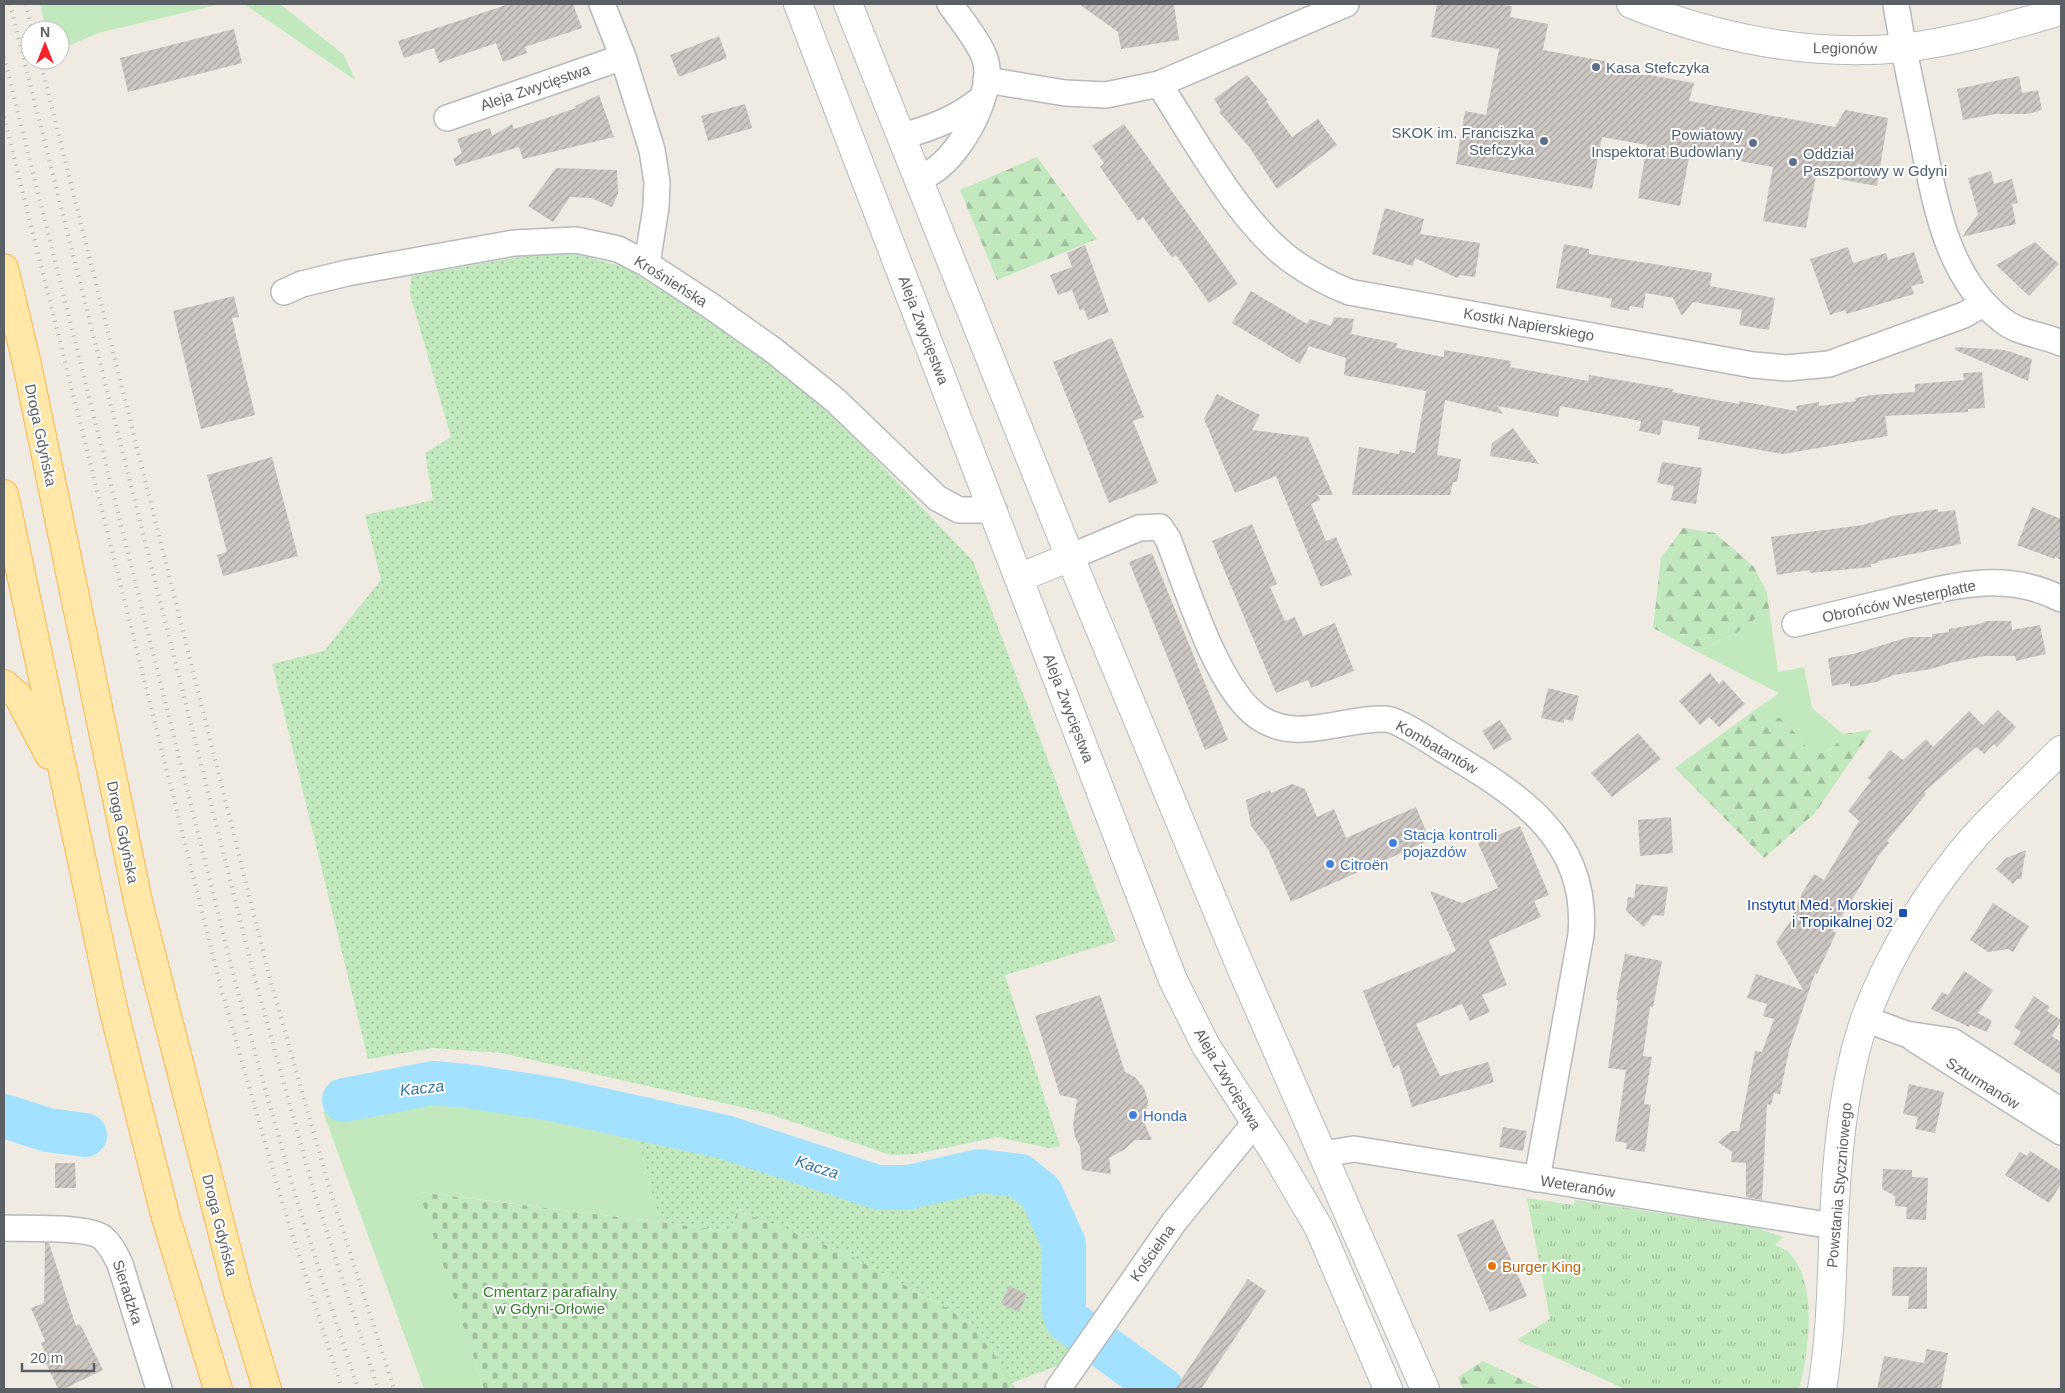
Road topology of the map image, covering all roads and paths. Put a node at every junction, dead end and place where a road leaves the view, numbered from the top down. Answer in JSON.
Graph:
{"nodes":[{"id":1,"x":602,"y":4,"type":"edge"},
{"id":2,"x":798,"y":4,"type":"edge"},
{"id":3,"x":848,"y":4,"type":"edge"},
{"id":4,"x":950,"y":4,"type":"edge"},
{"id":5,"x":1346,"y":4,"type":"edge"},
{"id":6,"x":1631,"y":4,"type":"edge"},
{"id":7,"x":1896,"y":4,"type":"edge"},
{"id":8,"x":2061,"y":11,"type":"edge"},
{"id":9,"x":1902,"y":48,"type":"junction"},
{"id":10,"x":623,"y":57,"type":"junction"},
{"id":11,"x":1159,"y":84,"type":"junction"},
{"id":12,"x":984,"y":89,"type":"junction"},
{"id":13,"x":447,"y":118,"type":"dead end"},
{"id":14,"x":903,"y":136,"type":"junction"},
{"id":15,"x":919,"y":180,"type":"junction"},
{"id":16,"x":647,"y":264,"type":"junction"},
{"id":17,"x":4,"y":268,"type":"edge"},
{"id":18,"x":284,"y":292,"type":"dead end"},
{"id":19,"x":1984,"y":304,"type":"junction"},
{"id":20,"x":2021,"y":332,"type":"junction"},
{"id":21,"x":2061,"y":343,"type":"edge"},
{"id":22,"x":2061,"y":360,"type":"edge"},
{"id":23,"x":4,"y":494,"type":"edge"},
{"id":24,"x":994,"y":510,"type":"junction"},
{"id":25,"x":1070,"y":557,"type":"junction"},
{"id":26,"x":1019,"y":578,"type":"junction"},
{"id":27,"x":2061,"y":599,"type":"edge"},
{"id":28,"x":1795,"y":624,"type":"dead end"},
{"id":29,"x":4,"y":684,"type":"edge"},
{"id":30,"x":2061,"y":750,"type":"edge"},
{"id":31,"x":63,"y":782,"type":"junction"},
{"id":32,"x":1865,"y":1019,"type":"junction"},
{"id":33,"x":1906,"y":1034,"type":"junction"},
{"id":34,"x":2061,"y":1111,"type":"edge"},
{"id":35,"x":1254,"y":1124,"type":"junction"},
{"id":36,"x":2061,"y":1132,"type":"edge"},
{"id":37,"x":1324,"y":1154,"type":"junction"},
{"id":38,"x":1537,"y":1179,"type":"junction"},
{"id":39,"x":1833,"y":1226,"type":"junction"},
{"id":40,"x":4,"y":1228,"type":"edge"},
{"id":41,"x":159,"y":1389,"type":"edge"},
{"id":42,"x":218,"y":1389,"type":"edge"},
{"id":43,"x":266,"y":1389,"type":"edge"},
{"id":44,"x":1058,"y":1389,"type":"edge"},
{"id":45,"x":1388,"y":1389,"type":"edge"},
{"id":46,"x":1425,"y":1389,"type":"edge"},
{"id":47,"x":1822,"y":1389,"type":"edge"}],
"edges":[{"from":1,"to":10,"type":"street"},
{"from":2,"to":24,"type":"main road","name":"Aleja Zwycięstwa"},
{"from":3,"to":14,"type":"main road"},
{"from":4,"to":12,"type":"street"},
{"from":5,"to":11,"type":"street"},
{"from":6,"to":9,"type":"main road","name":"Legionów"},
{"from":7,"to":9,"type":"street"},
{"from":8,"to":9,"type":"main road","name":"Legionów"},
{"from":9,"to":19,"type":"street"},
{"from":10,"to":13,"type":"street","name":"Aleja Zwycięstwa"},
{"from":10,"to":16,"type":"street"},
{"from":11,"to":12,"type":"street"},
{"from":11,"to":19,"type":"street","name":"Kostki Napierskiego"},
{"from":12,"to":14,"type":"street"},
{"from":12,"to":15,"type":"street"},
{"from":14,"to":15,"type":"main road"},
{"from":15,"to":25,"type":"main road"},
{"from":16,"to":18,"type":"street","name":"Krośnieńska"},
{"from":16,"to":24,"type":"street","name":"Krośnieńska"},
{"from":17,"to":43,"type":"main road","name":"Droga Gdyńska"},
{"from":19,"to":20,"type":"street"},
{"from":20,"to":21,"type":"street"},
{"from":20,"to":22,"type":"street"},
{"from":23,"to":31,"type":"main road"},
{"from":24,"to":26,"type":"main road","name":"Aleja Zwycięstwa"},
{"from":25,"to":26,"type":"main road"},
{"from":25,"to":37,"type":"main road"},
{"from":25,"to":38,"type":"street","name":"Kombatantów"},
{"from":26,"to":35,"type":"main road","name":"Aleja Zwycięstwa"},
{"from":27,"to":28,"type":"street","name":"Obrońców Westerplatte"},
{"from":29,"to":31,"type":"main road"},
{"from":30,"to":32,"type":"main road","name":"Powstania Styczniowego"},
{"from":31,"to":42,"type":"main road"},
{"from":32,"to":33,"type":"street","name":"Szturmanów"},
{"from":32,"to":39,"type":"main road","name":"Powstania Styczniowego"},
{"from":33,"to":34,"type":"street","name":"Szturmanów"},
{"from":33,"to":36,"type":"street","name":"Szturmanów"},
{"from":35,"to":44,"type":"street","name":"Kościelna"},
{"from":35,"to":45,"type":"main road","name":"Aleja Zwycięstwa"},
{"from":37,"to":38,"type":"street","name":"Weteranów"},
{"from":37,"to":46,"type":"main road"},
{"from":38,"to":39,"type":"street","name":"Weteranów"},
{"from":39,"to":47,"type":"main road","name":"Powstania Styczniowego"},
{"from":40,"to":41,"type":"street","name":"Sieradzka"}]}
